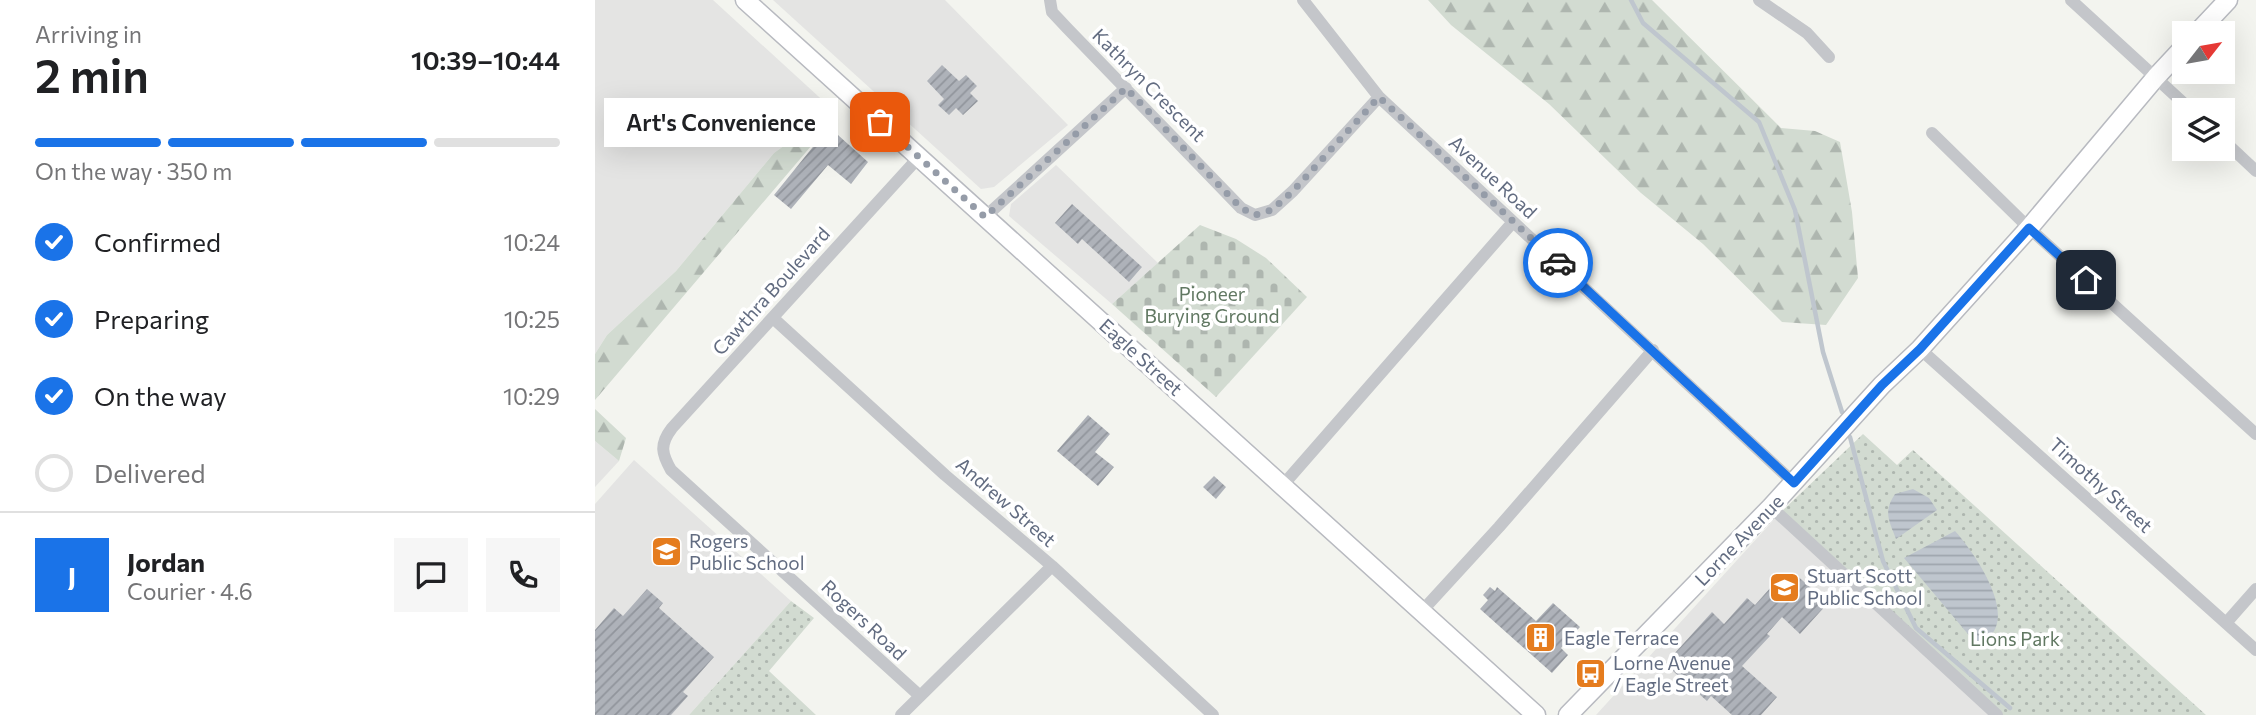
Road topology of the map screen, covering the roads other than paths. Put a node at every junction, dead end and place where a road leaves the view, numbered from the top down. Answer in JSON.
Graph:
{"nodes":[{"id":1,"x":745,"y":0,"type":"edge"},
{"id":2,"x":1050,"y":0,"type":"edge"},
{"id":3,"x":1303,"y":0,"type":"edge"},
{"id":4,"x":1759,"y":0,"type":"edge"},
{"id":5,"x":2071,"y":0,"type":"edge"},
{"id":6,"x":2228,"y":0,"type":"edge"},
{"id":7,"x":2208,"y":21,"type":"edge"},
{"id":8,"x":1829,"y":57,"type":"dead end"},
{"id":9,"x":2172,"y":59,"type":"edge"},
{"id":10,"x":2155,"y":77,"type":"junction"},
{"id":11,"x":1126,"y":88,"type":"junction"},
{"id":12,"x":1379,"y":97,"type":"junction"},
{"id":13,"x":2178,"y":98,"type":"edge"},
{"id":14,"x":1932,"y":133,"type":"dead end"},
{"id":15,"x":2235,"y":151,"type":"edge"},
{"id":16,"x":919,"y":157,"type":"junction"},
{"id":17,"x":2256,"y":171,"type":"edge"},
{"id":18,"x":985,"y":217,"type":"junction"},
{"id":19,"x":1513,"y":222,"type":"junction"},
{"id":20,"x":2029,"y":228,"type":"junction"},
{"id":21,"x":773,"y":318,"type":"junction"},
{"id":22,"x":1920,"y":349,"type":"junction"},
{"id":23,"x":1653,"y":350,"type":"junction"},
{"id":24,"x":2256,"y":434,"type":"edge"},
{"id":25,"x":663,"y":455,"type":"joint"},
{"id":26,"x":1794,"y":483,"type":"junction"},
{"id":27,"x":1283,"y":485,"type":"junction"},
{"id":28,"x":1772,"y":507,"type":"junction"},
{"id":29,"x":1052,"y":566,"type":"junction"},
{"id":30,"x":2256,"y":589,"type":"edge"},
{"id":31,"x":1422,"y":611,"type":"junction"},
{"id":32,"x":2226,"y":623,"type":"junction"},
{"id":33,"x":2256,"y":650,"type":"edge"},
{"id":34,"x":920,"y":696,"type":"junction"},
{"id":35,"x":901,"y":715,"type":"edge"},
{"id":36,"x":1213,"y":715,"type":"edge"},
{"id":37,"x":1536,"y":715,"type":"edge"},
{"id":38,"x":1568,"y":715,"type":"edge"},
{"id":39,"x":1997,"y":715,"type":"edge"}],
"edges":[{"from":1,"to":16,"type":"main road","name":"Eagle Street"},
{"from":2,"to":11,"type":"street","name":"Kathryn Crescent"},
{"from":3,"to":12,"type":"street","name":"Avenue Road"},
{"from":4,"to":8,"type":"street"},
{"from":5,"to":10,"type":"street"},
{"from":6,"to":7,"type":"main road"},
{"from":9,"to":10,"type":"main road","name":"Lorne Avenue"},
{"from":10,"to":13,"type":"street"},
{"from":10,"to":20,"type":"main road","name":"Lorne Avenue"},
{"from":11,"to":12,"type":"street","name":"Kathryn Crescent"},
{"from":11,"to":18,"type":"street"},
{"from":12,"to":19,"type":"street","name":"Avenue Road"},
{"from":14,"to":20,"type":"street"},
{"from":15,"to":17,"type":"street"},
{"from":16,"to":18,"type":"main road","name":"Eagle Street"},
{"from":16,"to":21,"type":"street","name":"Cawthra Boulevard"},
{"from":18,"to":27,"type":"main road","name":"Eagle Street"},
{"from":19,"to":23,"type":"street","name":"Avenue Road"},
{"from":19,"to":27,"type":"street"},
{"from":20,"to":22,"type":"main road","name":"Lorne Avenue"},
{"from":20,"to":24,"type":"street"},
{"from":21,"to":25,"type":"street","name":"Cawthra Boulevard"},
{"from":21,"to":29,"type":"street","name":"Andrew Street"},
{"from":22,"to":26,"type":"main road","name":"Lorne Avenue"},
{"from":22,"to":32,"type":"street","name":"Timothy Street"},
{"from":23,"to":26,"type":"street","name":"Avenue Road"},
{"from":23,"to":31,"type":"street"},
{"from":25,"to":34,"type":"street","name":"Rogers Road"},
{"from":26,"to":28,"type":"main road","name":"Lorne Avenue"},
{"from":27,"to":31,"type":"main road","name":"Eagle Street"},
{"from":28,"to":38,"type":"main road","name":"Lorne Avenue"},
{"from":28,"to":39,"type":"street"},
{"from":29,"to":34,"type":"street"},
{"from":29,"to":36,"type":"street","name":"Andrew Street"},
{"from":30,"to":32,"type":"street"},
{"from":31,"to":37,"type":"main road","name":"Eagle Street"},
{"from":32,"to":33,"type":"street","name":"Timothy Street"},
{"from":34,"to":35,"type":"street"}]}
